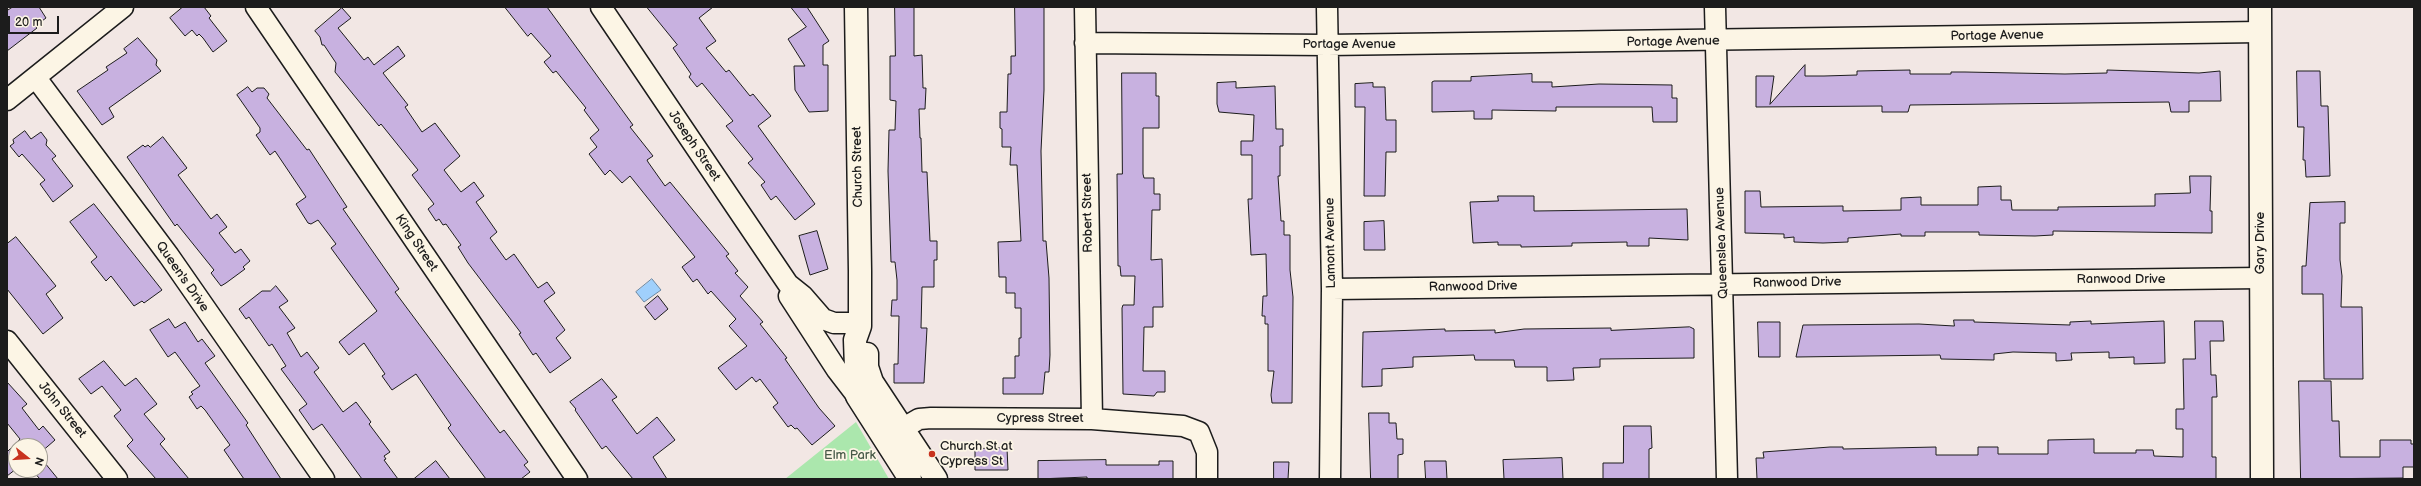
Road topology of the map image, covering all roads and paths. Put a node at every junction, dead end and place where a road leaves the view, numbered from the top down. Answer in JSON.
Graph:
{"nodes":[{"id":1,"x":123,"y":7,"type":"edge"},
{"id":2,"x":256,"y":7,"type":"edge"},
{"id":3,"x":601,"y":7,"type":"edge"},
{"id":4,"x":856,"y":7,"type":"edge"},
{"id":5,"x":1085,"y":7,"type":"edge"},
{"id":6,"x":1327,"y":7,"type":"edge"},
{"id":7,"x":1715,"y":7,"type":"edge"},
{"id":8,"x":2260,"y":7,"type":"edge"},
{"id":9,"x":2260,"y":32,"type":"junction"},
{"id":10,"x":1715,"y":41,"type":"junction"},
{"id":11,"x":1085,"y":43,"type":"junction"},
{"id":12,"x":1327,"y":45,"type":"junction"},
{"id":13,"x":36,"y":78,"type":"junction"},
{"id":14,"x":7,"y":100,"type":"edge"},
{"id":15,"x":2261,"y":278,"type":"junction"},
{"id":16,"x":788,"y":284,"type":"junction"},
{"id":17,"x":1723,"y":284,"type":"junction"},
{"id":18,"x":1332,"y":289,"type":"junction"},
{"id":19,"x":860,"y":325,"type":"junction"},
{"id":20,"x":7,"y":341,"type":"edge"},
{"id":21,"x":857,"y":396,"type":"junction"},
{"id":22,"x":1092,"y":419,"type":"junction"},
{"id":23,"x":893,"y":434,"type":"junction"},
{"id":24,"x":117,"y":479,"type":"edge"},
{"id":25,"x":324,"y":479,"type":"edge"},
{"id":26,"x":577,"y":479,"type":"edge"},
{"id":27,"x":910,"y":479,"type":"edge"},
{"id":28,"x":936,"y":479,"type":"edge"},
{"id":29,"x":1208,"y":479,"type":"edge"},
{"id":30,"x":1330,"y":479,"type":"edge"},
{"id":31,"x":1727,"y":479,"type":"edge"},
{"id":32,"x":2262,"y":479,"type":"edge"}],
"edges":[{"from":1,"to":13,"type":"street"},
{"from":2,"to":26,"type":"street","name":"King Street"},
{"from":3,"to":16,"type":"street","name":"Joseph Street"},
{"from":4,"to":19,"type":"street","name":"Church Street"},
{"from":5,"to":11,"type":"street","name":"Robert Street"},
{"from":6,"to":12,"type":"street","name":"Lamont Avenue"},
{"from":7,"to":10,"type":"street","name":"Queenslea Avenue"},
{"from":8,"to":9,"type":"street","name":"Gary Drive"},
{"from":9,"to":10,"type":"street","name":"Portage Avenue"},
{"from":9,"to":15,"type":"street","name":"Gary Drive"},
{"from":10,"to":12,"type":"street","name":"Portage Avenue"},
{"from":10,"to":17,"type":"street","name":"Queenslea Avenue"},
{"from":11,"to":12,"type":"street","name":"Portage Avenue"},
{"from":11,"to":22,"type":"street","name":"Robert Street"},
{"from":12,"to":18,"type":"street","name":"Lamont Avenue"},
{"from":13,"to":14,"type":"street"},
{"from":13,"to":25,"type":"street","name":"Queen's Drive"},
{"from":15,"to":17,"type":"street","name":"Ranwood Drive"},
{"from":15,"to":32,"type":"street","name":"Gary Drive"},
{"from":16,"to":19,"type":"street","name":"Joseph Street"},
{"from":16,"to":21,"type":"street","name":"Joseph Street"},
{"from":17,"to":18,"type":"street","name":"Ranwood Drive"},
{"from":17,"to":31,"type":"street","name":"Queenslea Avenue"},
{"from":18,"to":30,"type":"street","name":"Lamont Avenue"},
{"from":19,"to":21,"type":"street","name":"Church Street"},
{"from":19,"to":23,"type":"street","name":"Church Street"},
{"from":20,"to":24,"type":"street","name":"John Street"},
{"from":21,"to":23,"type":"street","name":"Church Street"},
{"from":22,"to":23,"type":"street","name":"Cypress Street"},
{"from":22,"to":29,"type":"street","name":"Cypress Street"},
{"from":23,"to":27,"type":"street","name":"Church Street"},
{"from":23,"to":28,"type":"street","name":"Church Street"}]}
